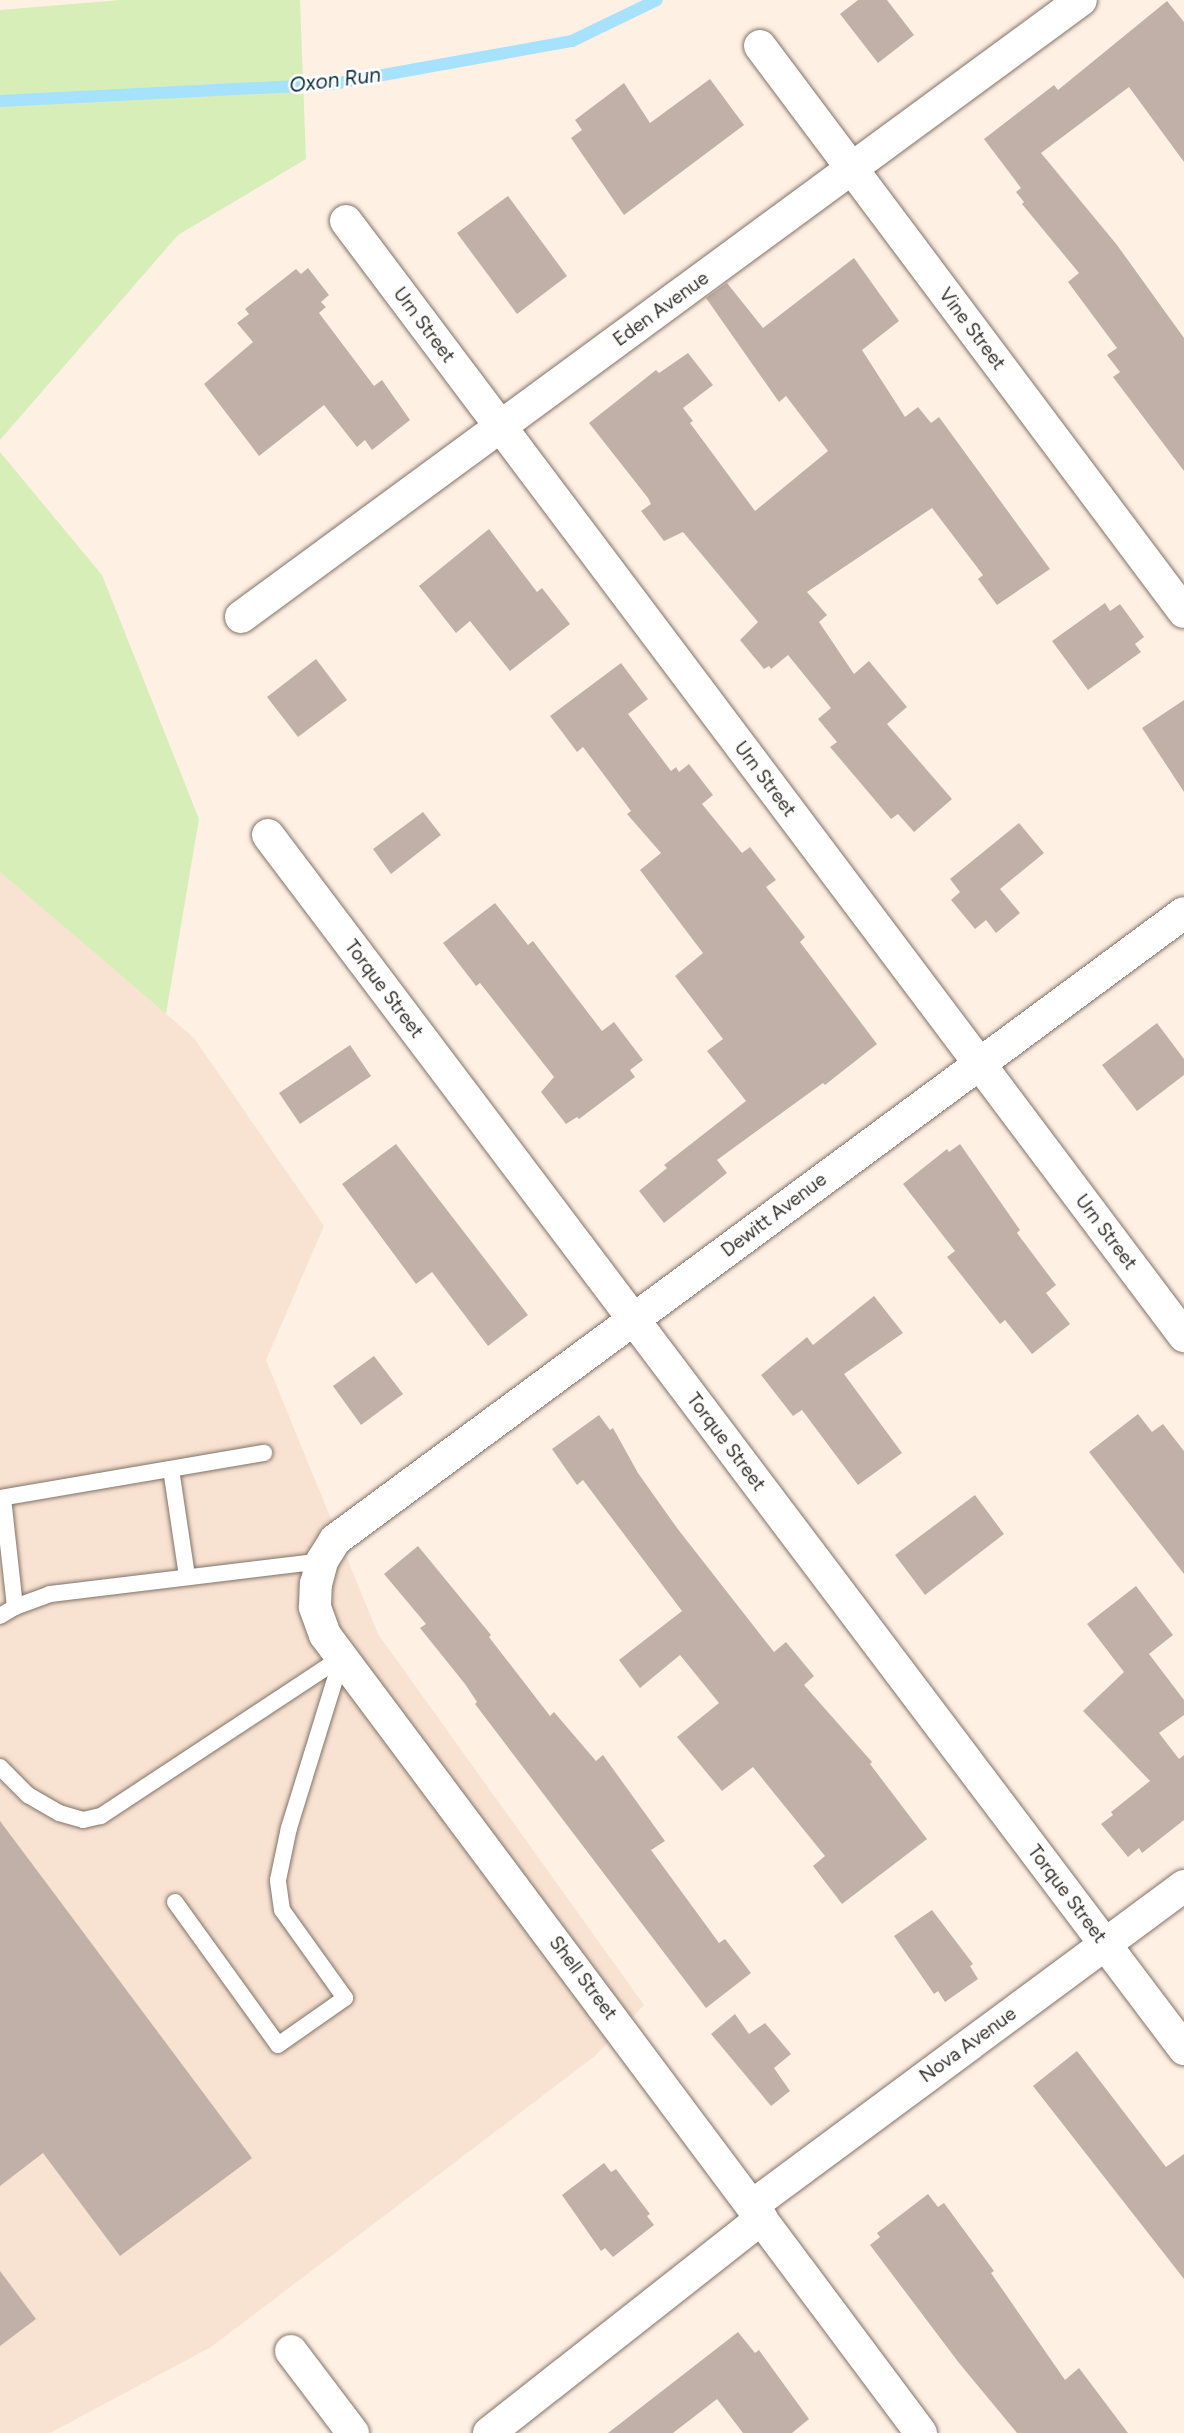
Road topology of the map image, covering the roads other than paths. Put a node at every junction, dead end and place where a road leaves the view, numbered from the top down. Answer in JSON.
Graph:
{"nodes":[{"id":1,"x":1081,"y":0,"type":"edge"},
{"id":2,"x":760,"y":46,"type":"dead end"},
{"id":3,"x":853,"y":170,"type":"junction"},
{"id":4,"x":346,"y":221,"type":"dead end"},
{"id":5,"x":500,"y":426,"type":"junction"},
{"id":6,"x":1184,"y":612,"type":"edge"},
{"id":7,"x":241,"y":618,"type":"dead end"},
{"id":8,"x":268,"y":835,"type":"dead end"},
{"id":9,"x":1184,"y":913,"type":"edge"},
{"id":10,"x":979,"y":1063,"type":"junction"},
{"id":11,"x":633,"y":1319,"type":"junction"},
{"id":12,"x":1184,"y":1336,"type":"edge"},
{"id":13,"x":264,"y":1452,"type":"dead end"},
{"id":14,"x":171,"y":1469,"type":"junction"},
{"id":15,"x":2,"y":1498,"type":"edge"},
{"id":16,"x":365,"y":1520,"type":"joint"},
{"id":17,"x":322,"y":1561,"type":"junction"},
{"id":18,"x":187,"y":1576,"type":"junction"},
{"id":19,"x":15,"y":1606,"type":"junction"},
{"id":20,"x":0,"y":1616,"type":"edge"},
{"id":21,"x":341,"y":1657,"type":"junction"},
{"id":22,"x":0,"y":1767,"type":"edge"},
{"id":23,"x":1184,"y":1885,"type":"edge"},
{"id":24,"x":176,"y":1902,"type":"dead end"},
{"id":25,"x":1105,"y":1944,"type":"junction"},
{"id":26,"x":1184,"y":2049,"type":"edge"},
{"id":27,"x":757,"y":2211,"type":"junction"},
{"id":28,"x":291,"y":2351,"type":"dead end"},
{"id":29,"x":353,"y":2433,"type":"edge"},
{"id":30,"x":489,"y":2433,"type":"edge"},
{"id":31,"x":921,"y":2433,"type":"edge"}],
"edges":[{"from":1,"to":3,"type":"street","name":"Eden Avenue"},
{"from":2,"to":3,"type":"street","name":"Vine Street"},
{"from":3,"to":5,"type":"street","name":"Eden Avenue"},
{"from":3,"to":6,"type":"street","name":"Vine Street"},
{"from":4,"to":5,"type":"street","name":"Urn Street"},
{"from":5,"to":7,"type":"street","name":"Eden Avenue"},
{"from":5,"to":10,"type":"street","name":"Urn Street"},
{"from":8,"to":11,"type":"street","name":"Torque Street"},
{"from":9,"to":10,"type":"street","name":"Dewitt Avenue"},
{"from":10,"to":11,"type":"street","name":"Dewitt Avenue"},
{"from":10,"to":12,"type":"street","name":"Urn Street"},
{"from":11,"to":16,"type":"street","name":"Dewitt Avenue"},
{"from":11,"to":25,"type":"street","name":"Torque Street"},
{"from":13,"to":14,"type":"lane"},
{"from":14,"to":15,"type":"lane"},
{"from":14,"to":18,"type":"lane"},
{"from":15,"to":19,"type":"lane"},
{"from":16,"to":17,"type":"street","name":"Shell Street"},
{"from":17,"to":18,"type":"lane"},
{"from":17,"to":21,"type":"street","name":"Shell Street"},
{"from":18,"to":19,"type":"lane"},
{"from":19,"to":20,"type":"lane"},
{"from":21,"to":22,"type":"lane"},
{"from":21,"to":24,"type":"lane"},
{"from":21,"to":27,"type":"street","name":"Shell Street"},
{"from":23,"to":25,"type":"street","name":"Nova Avenue"},
{"from":25,"to":26,"type":"street","name":"Torque Street"},
{"from":25,"to":27,"type":"street","name":"Nova Avenue"},
{"from":27,"to":30,"type":"street","name":"Nova Avenue"},
{"from":27,"to":31,"type":"street","name":"Shell Street"},
{"from":28,"to":29,"type":"street"}]}
